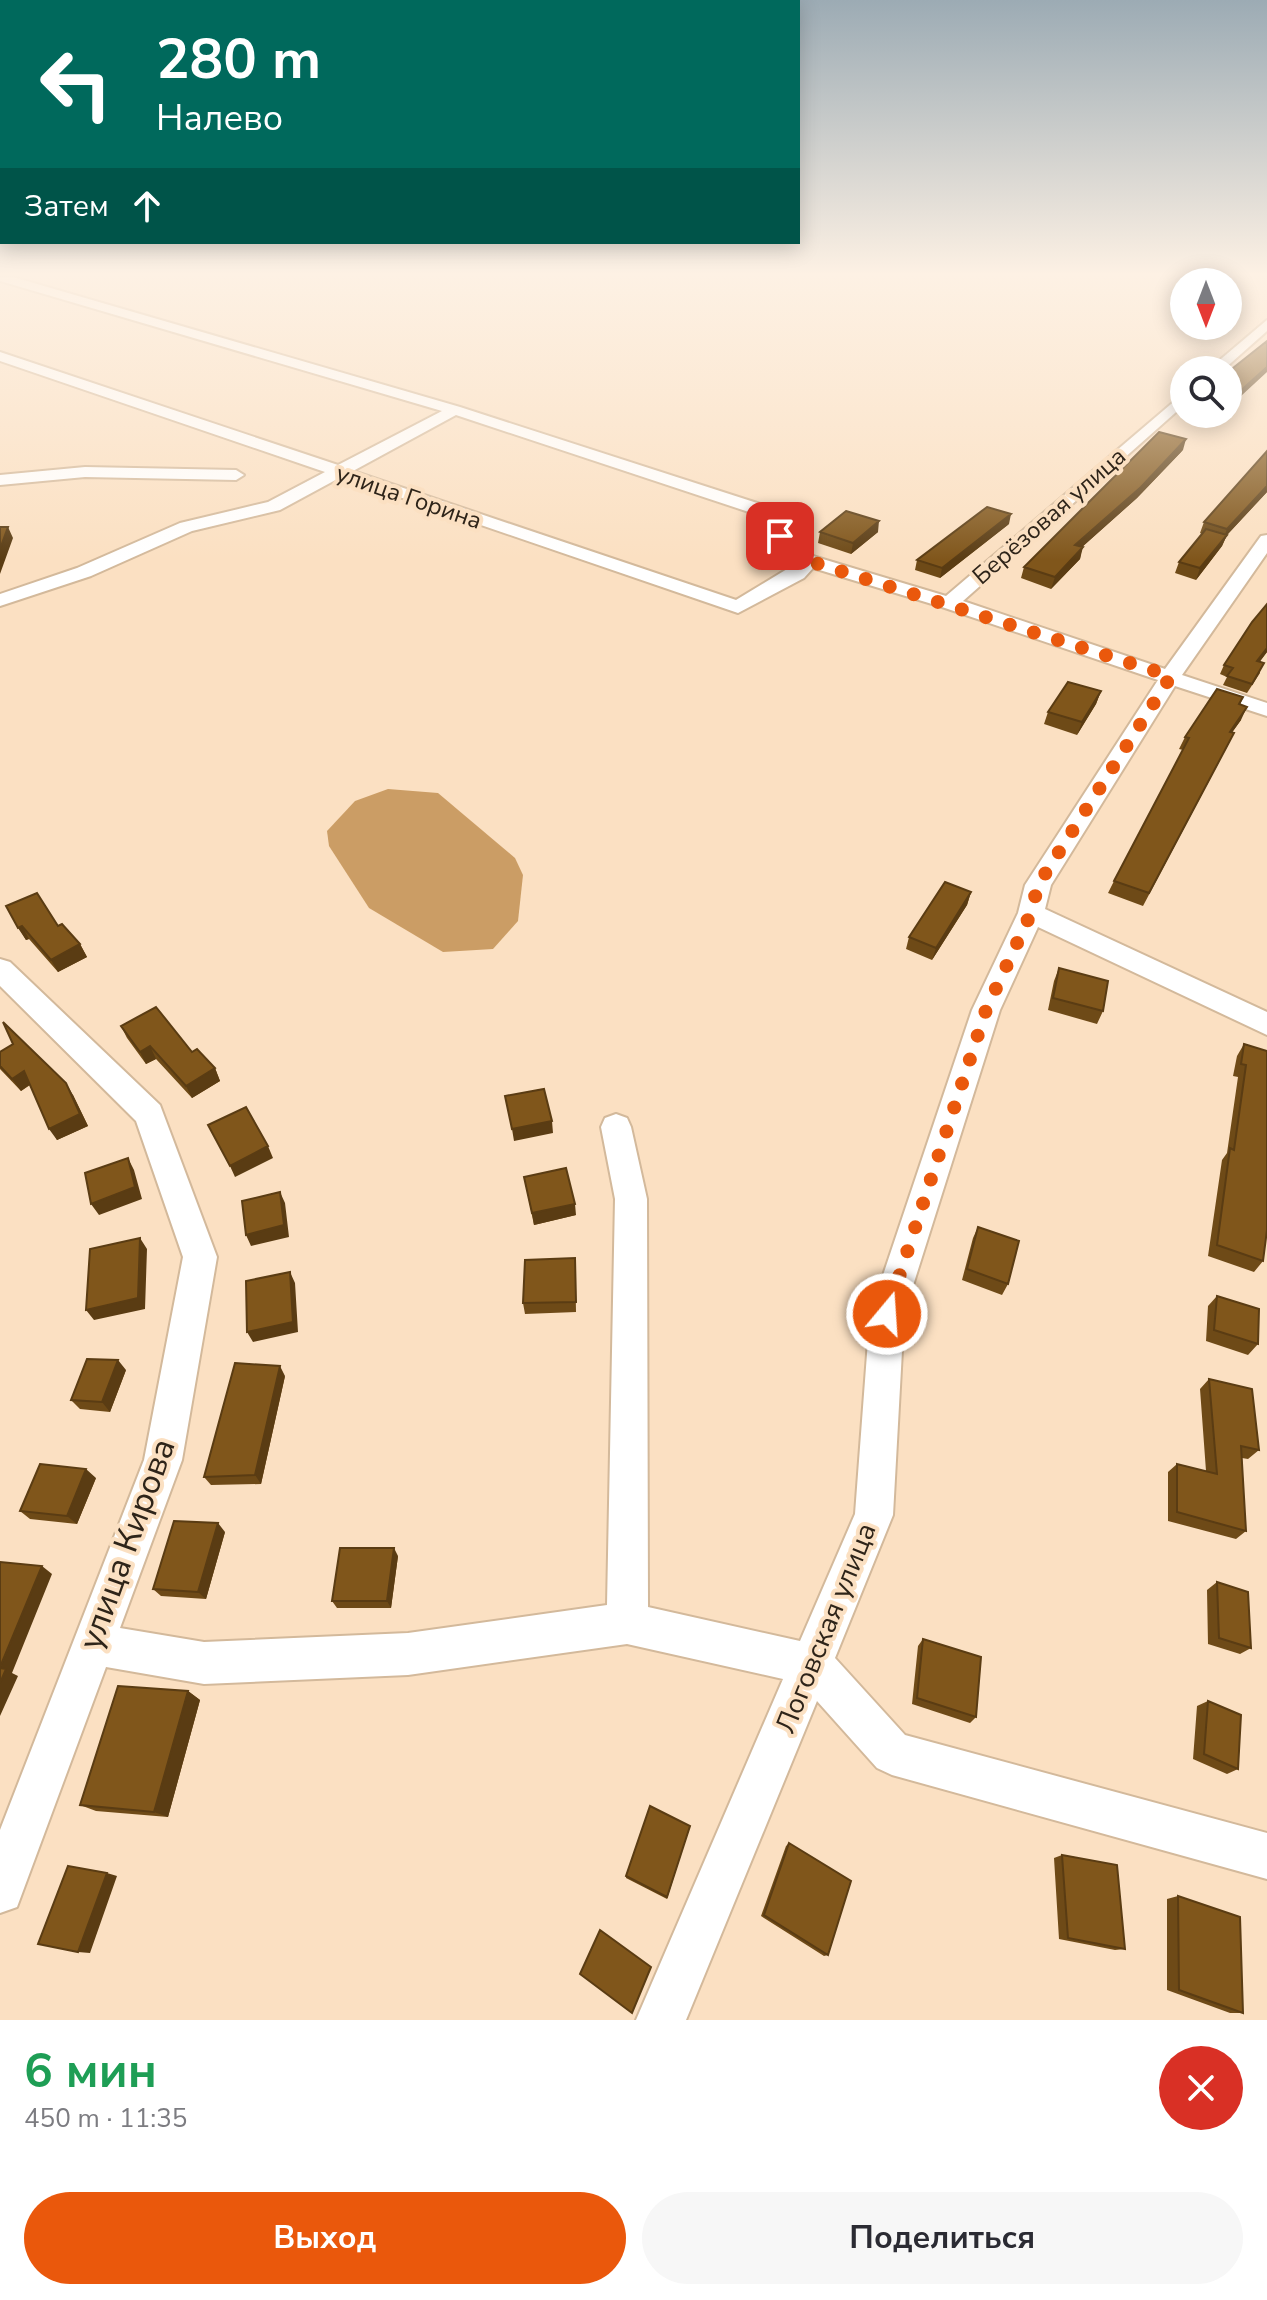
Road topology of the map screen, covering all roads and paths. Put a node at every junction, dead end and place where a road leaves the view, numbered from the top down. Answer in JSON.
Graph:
{"nodes":[{"id":1,"x":44,"y":371,"type":"edge"},
{"id":2,"x":322,"y":371,"type":"edge"},
{"id":3,"x":1170,"y":409,"type":"edge"},
{"id":4,"x":455,"y":410,"type":"junction"},
{"id":5,"x":256,"y":445,"type":"junction"},
{"id":6,"x":336,"y":473,"type":"junction"},
{"id":7,"x":236,"y":475,"type":"junction"},
{"id":8,"x":0,"y":480,"type":"edge"},
{"id":9,"x":186,"y":527,"type":"junction"},
{"id":10,"x":1267,"y":540,"type":"edge"},
{"id":11,"x":809,"y":561,"type":"junction"},
{"id":12,"x":0,"y":600,"type":"edge"},
{"id":13,"x":949,"y":603,"type":"junction"},
{"id":14,"x":1171,"y":676,"type":"junction"},
{"id":15,"x":1267,"y":710,"type":"edge"},
{"id":16,"x":1031,"y":913,"type":"junction"},
{"id":17,"x":0,"y":969,"type":"edge"},
{"id":18,"x":1267,"y":1024,"type":"edge"},
{"id":19,"x":616,"y":1127,"type":"dead end"},
{"id":20,"x":627,"y":1623,"type":"junction"},
{"id":21,"x":92,"y":1644,"type":"junction"},
{"id":22,"x":813,"y":1665,"type":"junction"},
{"id":23,"x":1267,"y":1856,"type":"edge"},
{"id":24,"x":0,"y":1890,"type":"edge"},
{"id":25,"x":661,"y":2020,"type":"edge"}],
"edges":[{"from":1,"to":5,"type":"street","name":"улица Горина"},
{"from":2,"to":4,"type":"street"},
{"from":3,"to":13,"type":"street","name":"Берёзовая улица"},
{"from":4,"to":6,"type":"street"},
{"from":4,"to":11,"type":"street"},
{"from":5,"to":6,"type":"street","name":"улица Горина"},
{"from":5,"to":7,"type":"street"},
{"from":6,"to":9,"type":"street"},
{"from":6,"to":11,"type":"street","name":"улица Горина"},
{"from":7,"to":8,"type":"street"},
{"from":7,"to":9,"type":"street"},
{"from":9,"to":12,"type":"street"},
{"from":10,"to":14,"type":"street","name":"Логовская улица"},
{"from":11,"to":13,"type":"street"},
{"from":13,"to":14,"type":"street"},
{"from":14,"to":15,"type":"street"},
{"from":14,"to":16,"type":"street","name":"Логовская улица"},
{"from":16,"to":18,"type":"street"},
{"from":16,"to":22,"type":"street","name":"Логовская улица"},
{"from":17,"to":21,"type":"street","name":"улица Кирова"},
{"from":19,"to":20,"type":"street"},
{"from":20,"to":21,"type":"street"},
{"from":20,"to":22,"type":"street"},
{"from":21,"to":24,"type":"street","name":"улица Кирова"},
{"from":22,"to":23,"type":"street"},
{"from":22,"to":25,"type":"street","name":"Логовская улица"}]}
